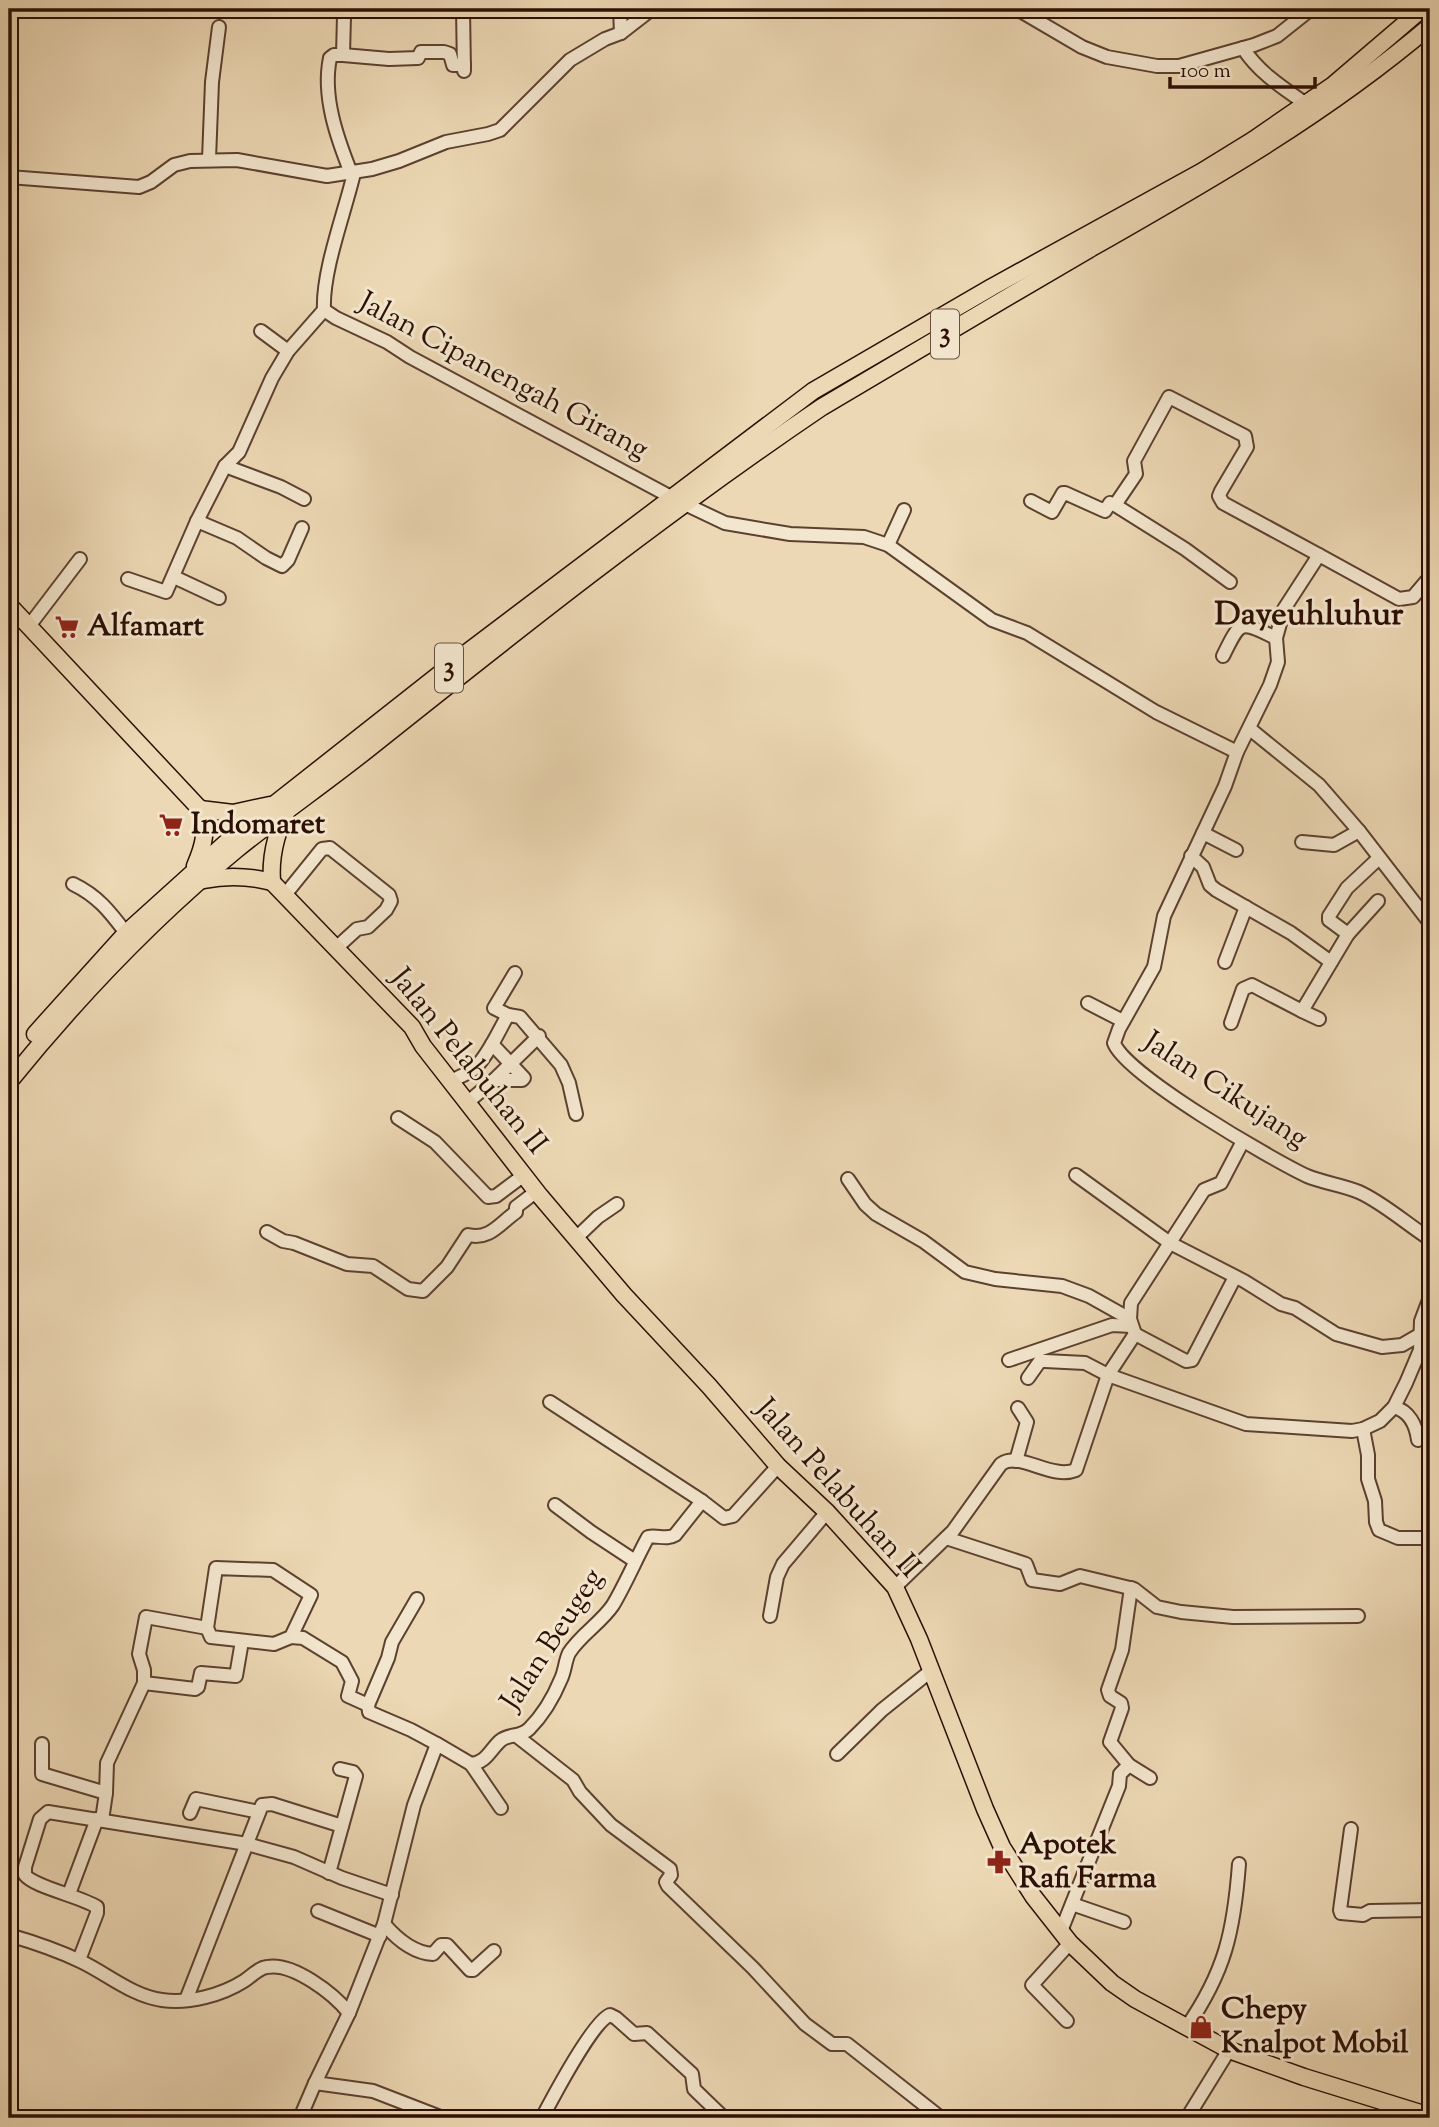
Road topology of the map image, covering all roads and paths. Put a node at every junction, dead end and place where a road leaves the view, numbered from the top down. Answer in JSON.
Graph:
{"nodes":[{"id":1,"x":463,"y":9,"type":"edge"},
{"id":2,"x":620,"y":9,"type":"edge"},
{"id":3,"x":652,"y":9,"type":"edge"},
{"id":4,"x":1017,"y":9,"type":"edge"},
{"id":5,"x":1311,"y":9,"type":"edge"},
{"id":6,"x":1422,"y":9,"type":"edge"},
{"id":7,"x":344,"y":16,"type":"dead end"},
{"id":8,"x":1430,"y":26,"type":"edge"},
{"id":9,"x":219,"y":27,"type":"dead end"},
{"id":10,"x":621,"y":33,"type":"junction"},
{"id":11,"x":1243,"y":48,"type":"junction"},
{"id":12,"x":343,"y":55,"type":"junction"},
{"id":13,"x":1306,"y":104,"type":"junction"},
{"id":14,"x":1256,"y":146,"type":"junction"},
{"id":15,"x":209,"y":159,"type":"junction"},
{"id":16,"x":353,"y":173,"type":"junction"},
{"id":17,"x":9,"y":177,"type":"edge"},
{"id":18,"x":324,"y":310,"type":"junction"},
{"id":19,"x":261,"y":331,"type":"dead end"},
{"id":20,"x":288,"y":351,"type":"junction"},
{"id":21,"x":225,"y":466,"type":"junction"},
{"id":22,"x":304,"y":499,"type":"dead end"},
{"id":23,"x":678,"y":500,"type":"junction"},
{"id":24,"x":1031,"y":501,"type":"dead end"},
{"id":25,"x":1115,"y":505,"type":"junction"},
{"id":26,"x":904,"y":510,"type":"dead end"},
{"id":27,"x":197,"y":521,"type":"junction"},
{"id":28,"x":302,"y":528,"type":"dead end"},
{"id":29,"x":888,"y":545,"type":"junction"},
{"id":30,"x":1319,"y":555,"type":"junction"},
{"id":31,"x":80,"y":559,"type":"dead end"},
{"id":32,"x":174,"y":577,"type":"junction"},
{"id":33,"x":1430,"y":577,"type":"edge"},
{"id":34,"x":128,"y":579,"type":"dead end"},
{"id":35,"x":1230,"y":582,"type":"dead end"},
{"id":36,"x":219,"y":598,"type":"dead end"},
{"id":37,"x":9,"y":605,"type":"edge"},
{"id":38,"x":29,"y":626,"type":"junction"},
{"id":39,"x":1276,"y":638,"type":"junction"},
{"id":40,"x":1223,"y":656,"type":"dead end"},
{"id":41,"x":1250,"y":729,"type":"junction"},
{"id":42,"x":1237,"y":752,"type":"junction"},
{"id":43,"x":283,"y":807,"type":"junction"},
{"id":44,"x":200,"y":809,"type":"junction"},
{"id":45,"x":1359,"y":831,"type":"junction"},
{"id":46,"x":1203,"y":833,"type":"junction"},
{"id":47,"x":1303,"y":842,"type":"dead end"},
{"id":48,"x":1236,"y":850,"type":"dead end"},
{"id":49,"x":1191,"y":856,"type":"junction"},
{"id":50,"x":1379,"y":858,"type":"junction"},
{"id":51,"x":193,"y":877,"type":"junction"},
{"id":52,"x":272,"y":882,"type":"junction"},
{"id":53,"x":73,"y":884,"type":"dead end"},
{"id":54,"x":284,"y":896,"type":"junction"},
{"id":55,"x":1378,"y":901,"type":"dead end"},
{"id":56,"x":1246,"y":907,"type":"junction"},
{"id":57,"x":1430,"y":923,"type":"edge"},
{"id":58,"x":126,"y":933,"type":"junction"},
{"id":59,"x":1348,"y":934,"type":"junction"},
{"id":60,"x":335,"y":949,"type":"junction"},
{"id":61,"x":1225,"y":962,"type":"dead end"},
{"id":62,"x":1331,"y":962,"type":"junction"},
{"id":63,"x":515,"y":972,"type":"dead end"},
{"id":64,"x":1088,"y":1003,"type":"dead end"},
{"id":65,"x":1303,"y":1011,"type":"junction"},
{"id":66,"x":508,"y":1015,"type":"junction"},
{"id":67,"x":1318,"y":1019,"type":"dead end"},
{"id":68,"x":1123,"y":1020,"type":"junction"},
{"id":69,"x":1231,"y":1023,"type":"dead end"},
{"id":70,"x":538,"y":1036,"type":"junction"},
{"id":71,"x":492,"y":1044,"type":"junction"},
{"id":72,"x":510,"y":1063,"type":"junction"},
{"id":73,"x":9,"y":1065,"type":"edge"},
{"id":74,"x":494,"y":1080,"type":"junction"},
{"id":75,"x":9,"y":1082,"type":"edge"},
{"id":76,"x":452,"y":1082,"type":"junction"},
{"id":77,"x":468,"y":1102,"type":"junction"},
{"id":78,"x":576,"y":1114,"type":"dead end"},
{"id":79,"x":398,"y":1118,"type":"dead end"},
{"id":80,"x":1243,"y":1141,"type":"junction"},
{"id":81,"x":524,"y":1175,"type":"junction"},
{"id":82,"x":1076,"y":1175,"type":"dead end"},
{"id":83,"x":848,"y":1179,"type":"dead end"},
{"id":84,"x":537,"y":1191,"type":"junction"},
{"id":85,"x":617,"y":1204,"type":"dead end"},
{"id":86,"x":267,"y":1232,"type":"dead end"},
{"id":87,"x":576,"y":1238,"type":"junction"},
{"id":88,"x":1430,"y":1240,"type":"edge"},
{"id":89,"x":1170,"y":1243,"type":"junction"},
{"id":90,"x":1235,"y":1277,"type":"junction"},
{"id":91,"x":1430,"y":1297,"type":"edge"},
{"id":92,"x":1132,"y":1326,"type":"junction"},
{"id":93,"x":1421,"y":1335,"type":"junction"},
{"id":94,"x":1009,"y":1360,"type":"dead end"},
{"id":95,"x":1108,"y":1376,"type":"junction"},
{"id":96,"x":1028,"y":1378,"type":"dead end"},
{"id":97,"x":550,"y":1402,"type":"dead end"},
{"id":98,"x":1394,"y":1407,"type":"junction"},
{"id":99,"x":1017,"y":1408,"type":"dead end"},
{"id":100,"x":1358,"y":1430,"type":"junction"},
{"id":101,"x":1418,"y":1440,"type":"dead end"},
{"id":102,"x":1016,"y":1461,"type":"junction"},
{"id":103,"x":778,"y":1466,"type":"junction"},
{"id":104,"x":702,"y":1501,"type":"junction"},
{"id":105,"x":555,"y":1505,"type":"dead end"},
{"id":106,"x":827,"y":1512,"type":"junction"},
{"id":107,"x":946,"y":1538,"type":"junction"},
{"id":108,"x":1430,"y":1538,"type":"edge"},
{"id":109,"x":635,"y":1560,"type":"junction"},
{"id":110,"x":895,"y":1587,"type":"junction"},
{"id":111,"x":1131,"y":1588,"type":"junction"},
{"id":112,"x":417,"y":1599,"type":"dead end"},
{"id":113,"x":770,"y":1616,"type":"dead end"},
{"id":114,"x":1357,"y":1616,"type":"dead end"},
{"id":115,"x":207,"y":1628,"type":"junction"},
{"id":116,"x":292,"y":1637,"type":"junction"},
{"id":117,"x":242,"y":1641,"type":"junction"},
{"id":118,"x":932,"y":1670,"type":"junction"},
{"id":119,"x":144,"y":1683,"type":"junction"},
{"id":120,"x":368,"y":1705,"type":"junction"},
{"id":121,"x":518,"y":1737,"type":"junction"},
{"id":122,"x":41,"y":1744,"type":"dead end"},
{"id":123,"x":437,"y":1744,"type":"junction"},
{"id":124,"x":837,"y":1754,"type":"dead end"},
{"id":125,"x":471,"y":1764,"type":"junction"},
{"id":126,"x":1129,"y":1765,"type":"junction"},
{"id":127,"x":340,"y":1769,"type":"dead end"},
{"id":128,"x":1150,"y":1778,"type":"dead end"},
{"id":129,"x":106,"y":1793,"type":"junction"},
{"id":130,"x":501,"y":1808,"type":"dead end"},
{"id":131,"x":259,"y":1812,"type":"junction"},
{"id":132,"x":190,"y":1813,"type":"dead end"},
{"id":133,"x":100,"y":1820,"type":"junction"},
{"id":134,"x":342,"y":1826,"type":"junction"},
{"id":135,"x":1351,"y":1829,"type":"dead end"},
{"id":136,"x":247,"y":1844,"type":"junction"},
{"id":137,"x":1239,"y":1864,"type":"dead end"},
{"id":138,"x":330,"y":1873,"type":"junction"},
{"id":139,"x":69,"y":1894,"type":"junction"},
{"id":140,"x":392,"y":1895,"type":"junction"},
{"id":141,"x":1072,"y":1903,"type":"junction"},
{"id":142,"x":1430,"y":1910,"type":"edge"},
{"id":143,"x":318,"y":1911,"type":"dead end"},
{"id":144,"x":1124,"y":1922,"type":"dead end"},
{"id":145,"x":382,"y":1930,"type":"junction"},
{"id":146,"x":9,"y":1935,"type":"edge"},
{"id":147,"x":1066,"y":1937,"type":"junction"},
{"id":148,"x":494,"y":1951,"type":"dead end"},
{"id":149,"x":79,"y":1961,"type":"junction"},
{"id":150,"x":186,"y":2000,"type":"junction"},
{"id":151,"x":349,"y":2013,"type":"junction"},
{"id":152,"x":1067,"y":2021,"type":"dead end"},
{"id":153,"x":1186,"y":2028,"type":"junction"},
{"id":154,"x":1229,"y":2050,"type":"junction"},
{"id":155,"x":315,"y":2084,"type":"junction"},
{"id":156,"x":1430,"y":2116,"type":"edge"},
{"id":157,"x":300,"y":2118,"type":"edge"},
{"id":158,"x":443,"y":2118,"type":"edge"},
{"id":159,"x":542,"y":2118,"type":"edge"},
{"id":160,"x":724,"y":2118,"type":"edge"},
{"id":161,"x":941,"y":2118,"type":"edge"},
{"id":162,"x":1187,"y":2118,"type":"edge"}],
"edges":[{"from":1,"to":12,"type":"street"},
{"from":2,"to":10,"type":"street"},
{"from":3,"to":10,"type":"street"},
{"from":4,"to":11,"type":"street"},
{"from":5,"to":11,"type":"street"},
{"from":6,"to":13,"type":"main road","number":"3"},
{"from":7,"to":12,"type":"street"},
{"from":8,"to":14,"type":"main road","number":"3"},
{"from":9,"to":15,"type":"street"},
{"from":10,"to":16,"type":"street"},
{"from":11,"to":13,"type":"street"},
{"from":12,"to":16,"type":"street"},
{"from":13,"to":14,"type":"main road","number":"3"},
{"from":14,"to":23,"type":"main road","number":"3"},
{"from":15,"to":16,"type":"street"},
{"from":15,"to":17,"type":"street"},
{"from":16,"to":18,"type":"street","name":"Jalan Cipanengah Girang"},
{"from":18,"to":20,"type":"street"},
{"from":18,"to":23,"type":"street","name":"Jalan Cipanengah Girang"},
{"from":19,"to":20,"type":"street"},
{"from":20,"to":21,"type":"street"},
{"from":21,"to":22,"type":"street"},
{"from":21,"to":27,"type":"street"},
{"from":23,"to":29,"type":"street","name":"Jalan Cipanengah Girang"},
{"from":23,"to":43,"type":"main road","number":"3"},
{"from":24,"to":25,"type":"street"},
{"from":25,"to":30,"type":"street"},
{"from":25,"to":35,"type":"street"},
{"from":26,"to":29,"type":"street"},
{"from":27,"to":28,"type":"street"},
{"from":27,"to":32,"type":"street"},
{"from":29,"to":42,"type":"street","name":"Jalan Cipanengah Girang"},
{"from":30,"to":33,"type":"street"},
{"from":30,"to":39,"type":"street","name":"Jalan Cikujang"},
{"from":31,"to":38,"type":"street"},
{"from":32,"to":34,"type":"street"},
{"from":32,"to":36,"type":"street"},
{"from":37,"to":38,"type":"main road"},
{"from":38,"to":44,"type":"main road"},
{"from":39,"to":40,"type":"street"},
{"from":39,"to":41,"type":"street","name":"Jalan Cikujang"},
{"from":41,"to":42,"type":"street","name":"Jalan Cikujang"},
{"from":41,"to":45,"type":"street"},
{"from":42,"to":46,"type":"street","name":"Jalan Cikujang"},
{"from":43,"to":44,"type":"main road"},
{"from":43,"to":51,"type":"main road","number":"3"},
{"from":43,"to":52,"type":"main road"},
{"from":44,"to":51,"type":"main road"},
{"from":45,"to":47,"type":"street"},
{"from":45,"to":50,"type":"street"},
{"from":46,"to":48,"type":"street"},
{"from":46,"to":49,"type":"street","name":"Jalan Cikujang"},
{"from":49,"to":56,"type":"street"},
{"from":49,"to":68,"type":"street","name":"Jalan Cikujang"},
{"from":50,"to":57,"type":"street"},
{"from":50,"to":59,"type":"street"},
{"from":51,"to":52,"type":"main road"},
{"from":51,"to":58,"type":"main road","number":"3"},
{"from":51,"to":75,"type":"main road","number":"3"},
{"from":52,"to":54,"type":"main road","name":"Jalan Pelabuhan II"},
{"from":53,"to":58,"type":"street"},
{"from":54,"to":60,"type":"main road","name":"Jalan Pelabuhan II"},
{"from":54,"to":60,"type":"street"},
{"from":55,"to":59,"type":"street"},
{"from":56,"to":61,"type":"street"},
{"from":56,"to":62,"type":"street"},
{"from":58,"to":73,"type":"main road","number":"3"},
{"from":59,"to":62,"type":"street"},
{"from":60,"to":76,"type":"main road","name":"Jalan Pelabuhan II"},
{"from":62,"to":65,"type":"street"},
{"from":63,"to":66,"type":"street"},
{"from":64,"to":68,"type":"street"},
{"from":65,"to":67,"type":"street"},
{"from":65,"to":69,"type":"street"},
{"from":66,"to":70,"type":"street"},
{"from":66,"to":71,"type":"street"},
{"from":68,"to":80,"type":"street","name":"Jalan Cikujang"},
{"from":70,"to":72,"type":"street"},
{"from":70,"to":78,"type":"street"},
{"from":71,"to":72,"type":"street"},
{"from":71,"to":76,"type":"street"},
{"from":72,"to":74,"type":"street"},
{"from":72,"to":74,"type":"street"},
{"from":74,"to":77,"type":"street"},
{"from":76,"to":77,"type":"main road","name":"Jalan Pelabuhan II"},
{"from":77,"to":81,"type":"main road","name":"Jalan Pelabuhan II"},
{"from":79,"to":81,"type":"street"},
{"from":80,"to":88,"type":"street","name":"Jalan Cikujang"},
{"from":80,"to":89,"type":"street"},
{"from":81,"to":84,"type":"main road","name":"Jalan Pelabuhan II"},
{"from":82,"to":89,"type":"street"},
{"from":83,"to":92,"type":"street"},
{"from":84,"to":86,"type":"street"},
{"from":84,"to":87,"type":"main road","name":"Jalan Pelabuhan II"},
{"from":85,"to":87,"type":"street"},
{"from":87,"to":103,"type":"main road","name":"Jalan Pelabuhan II"},
{"from":89,"to":90,"type":"street"},
{"from":89,"to":92,"type":"street"},
{"from":90,"to":92,"type":"street"},
{"from":90,"to":93,"type":"street"},
{"from":91,"to":93,"type":"street"},
{"from":92,"to":94,"type":"street"},
{"from":92,"to":95,"type":"street"},
{"from":93,"to":98,"type":"street"},
{"from":95,"to":96,"type":"street"},
{"from":95,"to":100,"type":"street"},
{"from":95,"to":102,"type":"street"},
{"from":97,"to":104,"type":"street"},
{"from":98,"to":100,"type":"street"},
{"from":98,"to":101,"type":"street"},
{"from":99,"to":102,"type":"street"},
{"from":100,"to":108,"type":"street"},
{"from":102,"to":107,"type":"street"},
{"from":103,"to":104,"type":"street"},
{"from":103,"to":106,"type":"main road","name":"Jalan Pelabuhan II"},
{"from":104,"to":109,"type":"street","name":"Jalan Beugeg"},
{"from":105,"to":109,"type":"street"},
{"from":106,"to":110,"type":"main road","name":"Jalan Pelabuhan II"},
{"from":106,"to":113,"type":"street"},
{"from":107,"to":110,"type":"street"},
{"from":107,"to":111,"type":"street"},
{"from":109,"to":121,"type":"street","name":"Jalan Beugeg"},
{"from":110,"to":118,"type":"main road","name":"Jalan Pelabuhan II"},
{"from":111,"to":114,"type":"street"},
{"from":111,"to":126,"type":"street"},
{"from":112,"to":120,"type":"street"},
{"from":115,"to":116,"type":"street"},
{"from":115,"to":117,"type":"street"},
{"from":115,"to":119,"type":"street"},
{"from":116,"to":117,"type":"street"},
{"from":116,"to":120,"type":"street"},
{"from":117,"to":119,"type":"street"},
{"from":118,"to":124,"type":"street"},
{"from":118,"to":147,"type":"main road","name":"Jalan Pelabuhan II"},
{"from":119,"to":129,"type":"street"},
{"from":120,"to":123,"type":"street"},
{"from":121,"to":125,"type":"street","name":"Jalan Beugeg"},
{"from":121,"to":161,"type":"street"},
{"from":122,"to":129,"type":"street"},
{"from":123,"to":125,"type":"street"},
{"from":123,"to":140,"type":"street"},
{"from":125,"to":130,"type":"street"},
{"from":126,"to":128,"type":"street"},
{"from":126,"to":141,"type":"street"},
{"from":127,"to":134,"type":"street"},
{"from":129,"to":133,"type":"street"},
{"from":131,"to":132,"type":"street"},
{"from":131,"to":134,"type":"street"},
{"from":131,"to":136,"type":"street"},
{"from":133,"to":136,"type":"street"},
{"from":133,"to":139,"type":"street"},
{"from":133,"to":139,"type":"street"},
{"from":134,"to":138,"type":"street"},
{"from":135,"to":142,"type":"street"},
{"from":136,"to":138,"type":"street"},
{"from":136,"to":150,"type":"street"},
{"from":137,"to":153,"type":"street"},
{"from":138,"to":140,"type":"street"},
{"from":139,"to":149,"type":"street"},
{"from":140,"to":145,"type":"street"},
{"from":141,"to":144,"type":"street"},
{"from":141,"to":147,"type":"street"},
{"from":143,"to":145,"type":"street"},
{"from":145,"to":148,"type":"street"},
{"from":145,"to":151,"type":"street"},
{"from":146,"to":149,"type":"street"},
{"from":147,"to":152,"type":"street"},
{"from":147,"to":153,"type":"main road","name":"Jalan Pelabuhan II"},
{"from":149,"to":150,"type":"street"},
{"from":150,"to":151,"type":"street"},
{"from":151,"to":155,"type":"street"},
{"from":153,"to":154,"type":"main road","name":"Jalan Pelabuhan II"},
{"from":154,"to":156,"type":"main road","name":"Jalan Pelabuhan II"},
{"from":154,"to":162,"type":"street"},
{"from":155,"to":157,"type":"street"},
{"from":155,"to":158,"type":"street"},
{"from":159,"to":160,"type":"street"}]}
